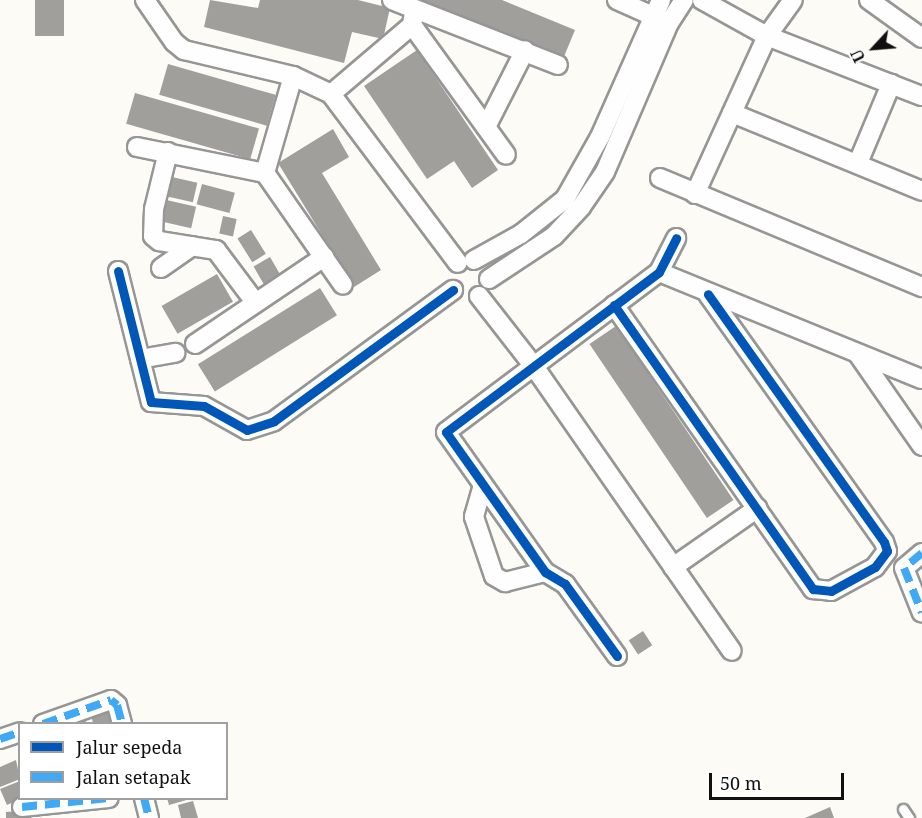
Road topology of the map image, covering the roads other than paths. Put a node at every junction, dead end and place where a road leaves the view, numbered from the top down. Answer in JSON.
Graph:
{"nodes":[{"id":1,"x":145,"y":0,"type":"edge"},
{"id":2,"x":393,"y":0,"type":"edge"},
{"id":3,"x":616,"y":0,"type":"edge"},
{"id":4,"x":684,"y":0,"type":"edge"},
{"id":5,"x":702,"y":0,"type":"edge"},
{"id":6,"x":793,"y":0,"type":"edge"},
{"id":7,"x":869,"y":0,"type":"edge"},
{"id":8,"x":416,"y":6,"type":"junction"},
{"id":9,"x":656,"y":7,"type":"edge"},
{"id":10,"x":669,"y":23,"type":"junction"},
{"id":11,"x":412,"y":25,"type":"junction"},
{"id":12,"x":767,"y":36,"type":"junction"},
{"id":13,"x":922,"y":38,"type":"edge"},
{"id":14,"x":525,"y":50,"type":"junction"},
{"id":15,"x":558,"y":65,"type":"dead end"},
{"id":16,"x":293,"y":76,"type":"junction"},
{"id":17,"x":891,"y":84,"type":"junction"},
{"id":18,"x":331,"y":94,"type":"junction"},
{"id":19,"x":922,"y":96,"type":"edge"},
{"id":20,"x":732,"y":113,"type":"junction"},
{"id":21,"x":486,"y":127,"type":"junction"},
{"id":22,"x":137,"y":147,"type":"dead end"},
{"id":23,"x":168,"y":153,"type":"junction"},
{"id":24,"x":506,"y":155,"type":"dead end"},
{"id":25,"x":858,"y":163,"type":"junction"},
{"id":26,"x":265,"y":173,"type":"junction"},
{"id":27,"x":577,"y":178,"type":"junction"},
{"id":28,"x":660,"y":178,"type":"dead end"},
{"id":29,"x":594,"y":187,"type":"junction"},
{"id":30,"x":922,"y":191,"type":"edge"},
{"id":31,"x":694,"y":194,"type":"junction"},
{"id":32,"x":676,"y":238,"type":"dead end"},
{"id":33,"x":192,"y":246,"type":"junction"},
{"id":34,"x":324,"y":257,"type":"junction"},
{"id":35,"x":466,"y":262,"type":"junction"},
{"id":36,"x":161,"y":268,"type":"dead end"},
{"id":37,"x":118,"y":271,"type":"dead end"},
{"id":38,"x":659,"y":272,"type":"junction"},
{"id":39,"x":489,"y":279,"type":"junction"},
{"id":40,"x":343,"y":285,"type":"dead end"},
{"id":41,"x":922,"y":287,"type":"edge"},
{"id":42,"x":453,"y":290,"type":"junction"},
{"id":43,"x":708,"y":294,"type":"junction"},
{"id":44,"x":479,"y":296,"type":"junction"},
{"id":45,"x":255,"y":302,"type":"junction"},
{"id":46,"x":614,"y":305,"type":"junction"},
{"id":47,"x":195,"y":345,"type":"dead end"},
{"id":48,"x":175,"y":352,"type":"dead end"},
{"id":49,"x":858,"y":354,"type":"junction"},
{"id":50,"x":140,"y":360,"type":"junction"},
{"id":51,"x":533,"y":365,"type":"junction"},
{"id":52,"x":921,"y":380,"type":"edge"},
{"id":53,"x":922,"y":446,"type":"edge"},
{"id":54,"x":483,"y":485,"type":"junction"},
{"id":55,"x":758,"y":508,"type":"junction"},
{"id":56,"x":922,"y":553,"type":"edge"},
{"id":57,"x":673,"y":567,"type":"junction"},
{"id":58,"x":545,"y":572,"type":"junction"},
{"id":59,"x":922,"y":613,"type":"edge"},
{"id":60,"x":732,"y":651,"type":"dead end"},
{"id":61,"x":616,"y":656,"type":"dead end"},
{"id":62,"x":46,"y":722,"type":"edge"},
{"id":63,"x":122,"y":722,"type":"edge"},
{"id":64,"x":18,"y":733,"type":"edge"},
{"id":65,"x":0,"y":739,"type":"edge"},
{"id":66,"x":90,"y":800,"type":"edge"},
{"id":67,"x":144,"y":800,"type":"edge"},
{"id":68,"x":22,"y":807,"type":"dead end"},
{"id":69,"x":903,"y":809,"type":"dead end"},
{"id":70,"x":149,"y":818,"type":"edge"},
{"id":71,"x":909,"y":818,"type":"edge"}],
"edges":[{"from":1,"to":16,"type":"street"},
{"from":2,"to":8,"type":"street"},
{"from":3,"to":9,"type":"street"},
{"from":4,"to":10,"type":"street"},
{"from":5,"to":12,"type":"street"},
{"from":6,"to":12,"type":"street"},
{"from":7,"to":13,"type":"street"},
{"from":8,"to":11,"type":"street"},
{"from":8,"to":14,"type":"street"},
{"from":9,"to":10,"type":"street"},
{"from":9,"to":27,"type":"street"},
{"from":10,"to":29,"type":"street"},
{"from":11,"to":18,"type":"street"},
{"from":11,"to":21,"type":"street"},
{"from":12,"to":17,"type":"street"},
{"from":12,"to":20,"type":"street"},
{"from":14,"to":15,"type":"street"},
{"from":14,"to":21,"type":"street"},
{"from":16,"to":18,"type":"street"},
{"from":16,"to":26,"type":"street"},
{"from":17,"to":19,"type":"street"},
{"from":17,"to":25,"type":"street"},
{"from":18,"to":35,"type":"street"},
{"from":20,"to":25,"type":"street"},
{"from":20,"to":31,"type":"street"},
{"from":21,"to":24,"type":"street"},
{"from":22,"to":23,"type":"street"},
{"from":23,"to":26,"type":"street"},
{"from":23,"to":33,"type":"street"},
{"from":25,"to":30,"type":"street"},
{"from":26,"to":34,"type":"street"},
{"from":27,"to":29,"type":"street"},
{"from":27,"to":35,"type":"street"},
{"from":28,"to":31,"type":"street"},
{"from":29,"to":39,"type":"street"},
{"from":31,"to":41,"type":"street"},
{"from":32,"to":38,"type":"street"},
{"from":33,"to":36,"type":"street"},
{"from":33,"to":45,"type":"street"},
{"from":34,"to":40,"type":"street"},
{"from":34,"to":45,"type":"street"},
{"from":35,"to":39,"type":"street"},
{"from":35,"to":42,"type":"street"},
{"from":37,"to":50,"type":"street"},
{"from":38,"to":43,"type":"street"},
{"from":38,"to":46,"type":"street"},
{"from":39,"to":44,"type":"street"},
{"from":42,"to":44,"type":"street"},
{"from":42,"to":50,"type":"street"},
{"from":43,"to":49,"type":"street"},
{"from":43,"to":55,"type":"street"},
{"from":44,"to":51,"type":"street"},
{"from":45,"to":47,"type":"street"},
{"from":46,"to":51,"type":"street"},
{"from":46,"to":55,"type":"street"},
{"from":48,"to":50,"type":"street"},
{"from":49,"to":52,"type":"street"},
{"from":49,"to":53,"type":"street"},
{"from":51,"to":54,"type":"street"},
{"from":51,"to":57,"type":"street"},
{"from":54,"to":58,"type":"street"},
{"from":54,"to":58,"type":"street"},
{"from":55,"to":57,"type":"street"},
{"from":56,"to":59,"type":"street"},
{"from":57,"to":60,"type":"street"},
{"from":58,"to":61,"type":"street"},
{"from":62,"to":63,"type":"street"},
{"from":64,"to":65,"type":"street"},
{"from":66,"to":68,"type":"street"},
{"from":67,"to":70,"type":"street"},
{"from":69,"to":71,"type":"lane"}]}
